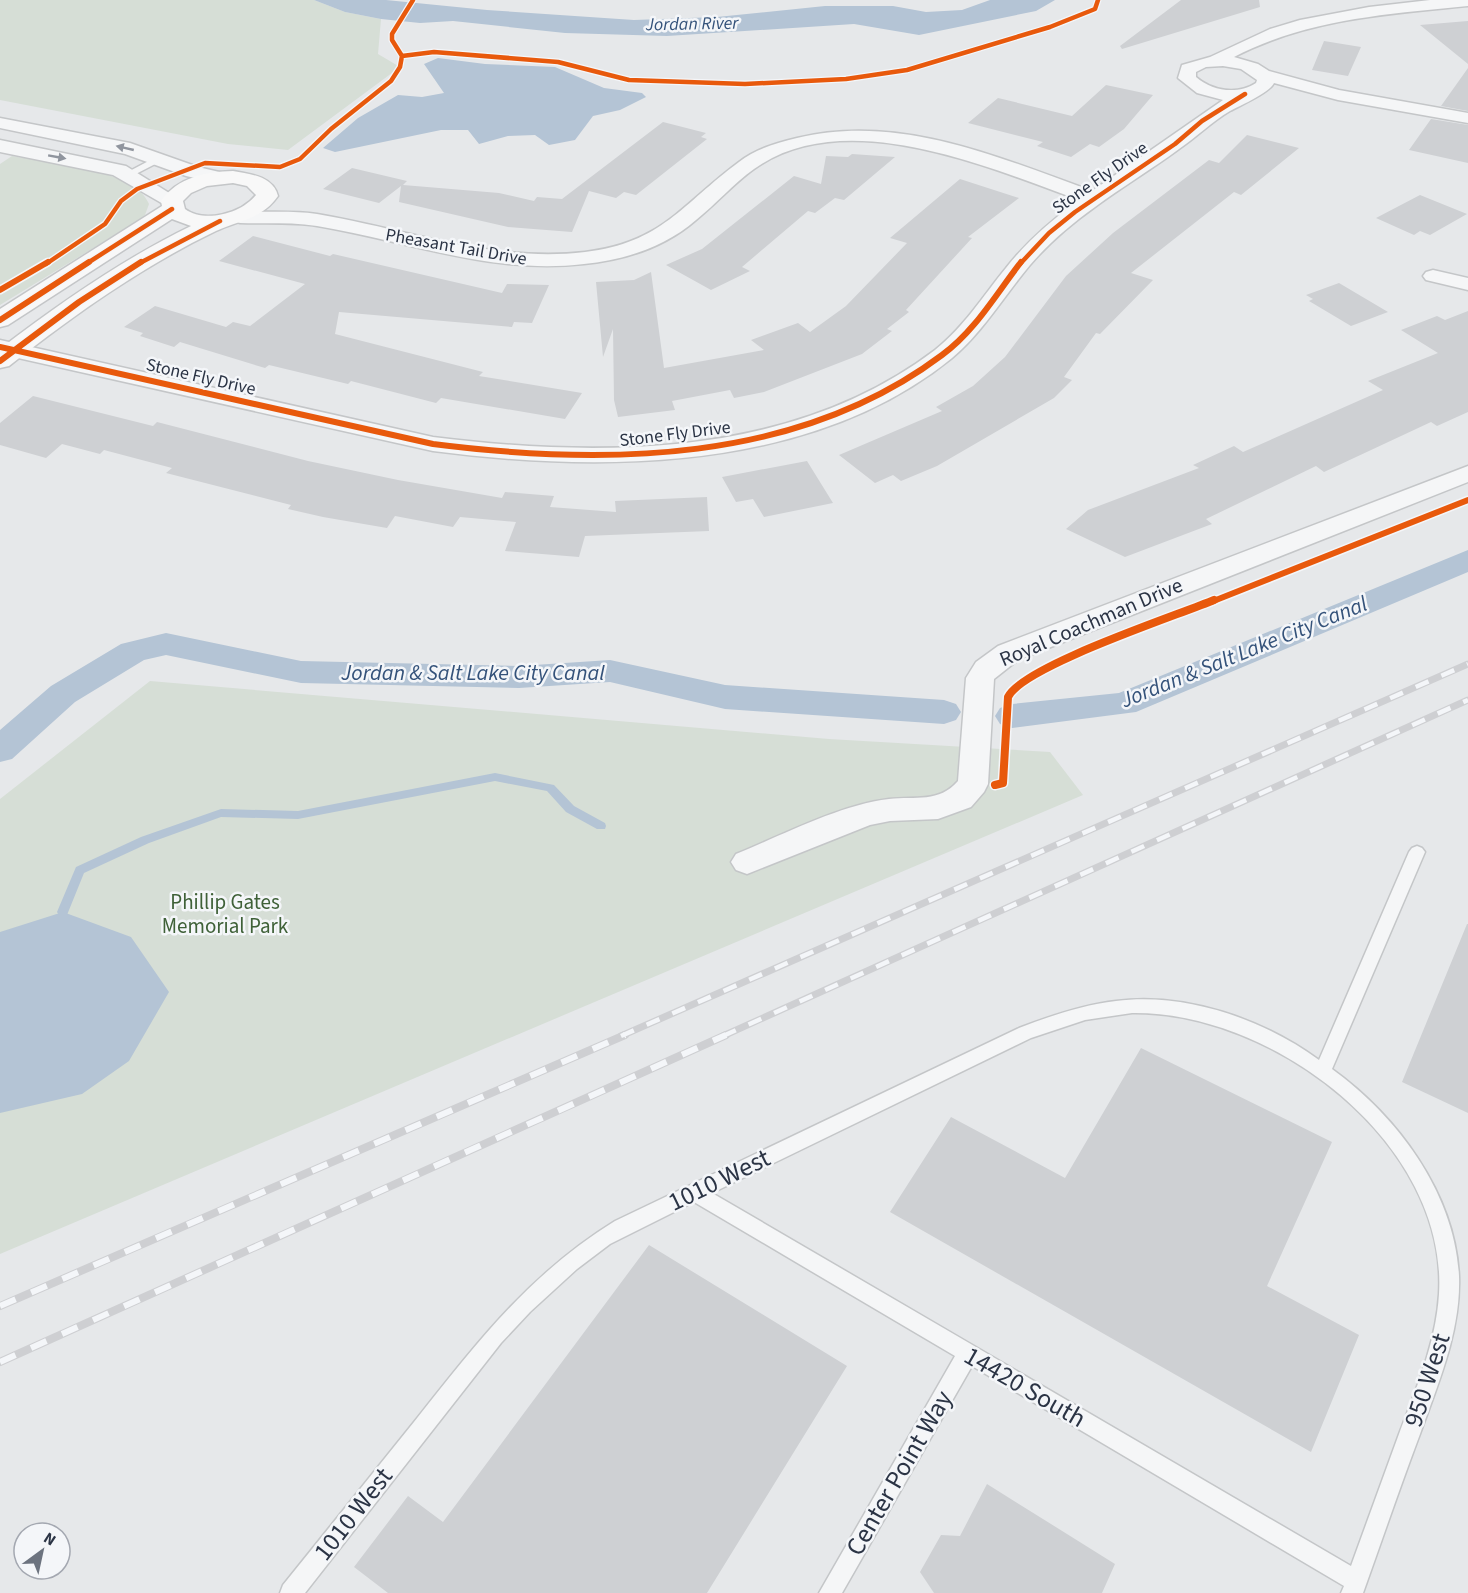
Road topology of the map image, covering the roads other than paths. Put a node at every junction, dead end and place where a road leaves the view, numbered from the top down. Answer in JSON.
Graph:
{"nodes":[{"id":1,"x":1468,"y":1,"type":"edge"},
{"id":2,"x":1253,"y":42,"type":"junction"},
{"id":3,"x":1214,"y":61,"type":"junction"},
{"id":4,"x":1258,"y":71,"type":"junction"},
{"id":5,"x":1199,"y":88,"type":"junction"},
{"id":6,"x":1250,"y":93,"type":"junction"},
{"id":7,"x":1338,"y":95,"type":"junction"},
{"id":8,"x":1468,"y":118,"type":"edge"},
{"id":9,"x":1204,"y":119,"type":"junction"},
{"id":10,"x":0,"y":123,"type":"edge"},
{"id":11,"x":0,"y":146,"type":"edge"},
{"id":12,"x":160,"y":158,"type":"junction"},
{"id":13,"x":129,"y":174,"type":"junction"},
{"id":14,"x":221,"y":178,"type":"junction"},
{"id":15,"x":267,"y":196,"type":"junction"},
{"id":16,"x":1095,"y":199,"type":"junction"},
{"id":17,"x":172,"y":205,"type":"junction"},
{"id":18,"x":230,"y":219,"type":"junction"},
{"id":19,"x":314,"y":219,"type":"junction"},
{"id":20,"x":1433,"y":276,"type":"dead end"},
{"id":21,"x":1468,"y":284,"type":"edge"},
{"id":22,"x":0,"y":320,"type":"edge"},
{"id":23,"x":5,"y":353,"type":"edge"},
{"id":24,"x":1468,"y":473,"type":"edge"},
{"id":25,"x":1417,"y":852,"type":"dead end"},
{"id":26,"x":747,"y":862,"type":"dead end"},
{"id":27,"x":1280,"y":1043,"type":"joint"},
{"id":28,"x":1323,"y":1070,"type":"junction"},
{"id":29,"x":694,"y":1192,"type":"junction"},
{"id":30,"x":968,"y":1353,"type":"junction"},
{"id":31,"x":1354,"y":1587,"type":"edge"},
{"id":32,"x":291,"y":1593,"type":"edge"},
{"id":33,"x":830,"y":1593,"type":"edge"}],
"edges":[{"from":1,"to":2,"type":"street"},
{"from":2,"to":3,"type":"street"},
{"from":2,"to":4,"type":"street"},
{"from":3,"to":4,"type":"street"},
{"from":3,"to":5,"type":"street"},
{"from":4,"to":6,"type":"street"},
{"from":4,"to":7,"type":"street"},
{"from":5,"to":6,"type":"street"},
{"from":5,"to":9,"type":"street"},
{"from":6,"to":7,"type":"street"},
{"from":6,"to":9,"type":"street","name":"Stone Fly Drive"},
{"from":7,"to":8,"type":"street"},
{"from":9,"to":16,"type":"street","name":"Stone Fly Drive"},
{"from":12,"to":10,"type":"street","one_way":true},
{"from":11,"to":13,"type":"street","one_way":true},
{"from":12,"to":13,"type":"lane"},
{"from":12,"to":14,"type":"street"},
{"from":13,"to":17,"type":"street"},
{"from":14,"to":15,"type":"street"},
{"from":14,"to":17,"type":"street"},
{"from":15,"to":18,"type":"street"},
{"from":15,"to":19,"type":"street","name":"Pheasant Tail Drive"},
{"from":16,"to":19,"type":"street","name":"Pheasant Tail Drive"},
{"from":16,"to":23,"type":"street","name":"Stone Fly Drive"},
{"from":17,"to":18,"type":"street"},
{"from":17,"to":22,"type":"street"},
{"from":18,"to":19,"type":"street","name":"Pheasant Tail Drive"},
{"from":18,"to":23,"type":"street"},
{"from":20,"to":21,"type":"street"},
{"from":24,"to":26,"type":"street","name":"Royal Coachman Drive"},
{"from":25,"to":28,"type":"lane"},
{"from":27,"to":28,"type":"lane","name":"950 West"},
{"from":27,"to":29,"type":"lane","name":"1010 West"},
{"from":28,"to":31,"type":"lane","name":"950 West"},
{"from":29,"to":30,"type":"lane","name":"14420 South"},
{"from":29,"to":32,"type":"lane","name":"1010 West"},
{"from":30,"to":31,"type":"lane","name":"14420 South"},
{"from":30,"to":33,"type":"lane","name":"Center Point Way"}]}
